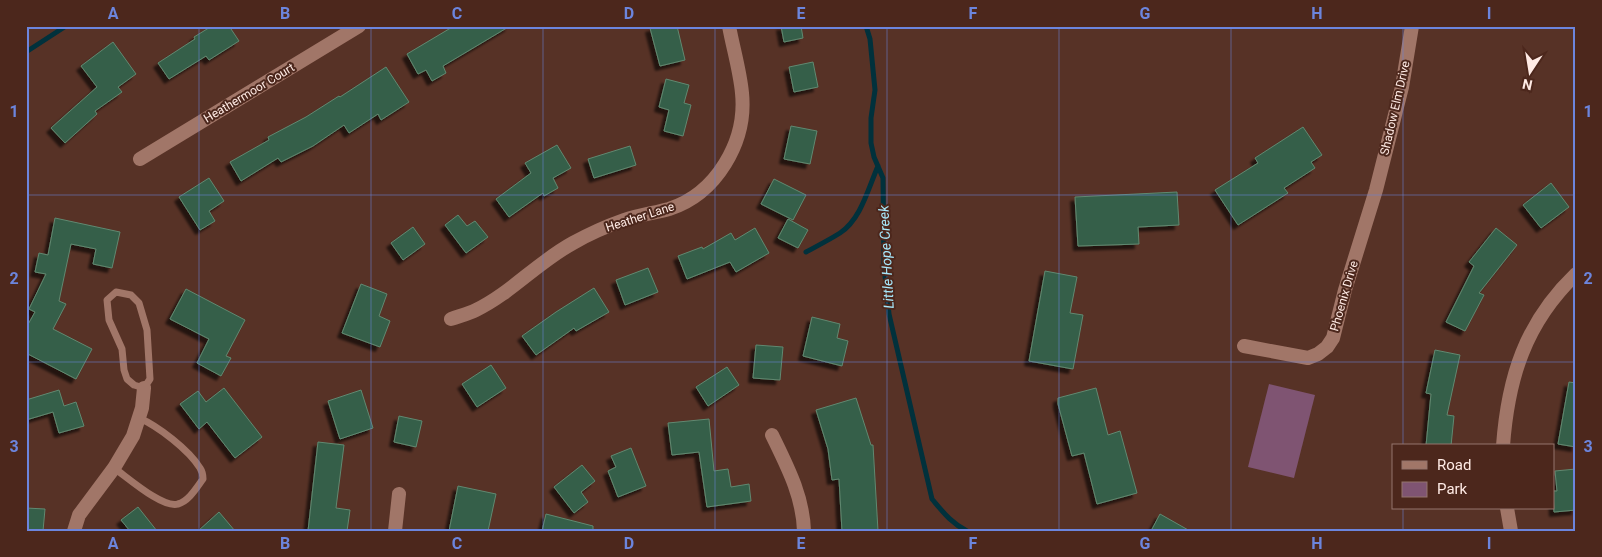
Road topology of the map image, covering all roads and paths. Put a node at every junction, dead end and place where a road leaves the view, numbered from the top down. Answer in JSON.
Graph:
{"nodes":[{"id":1,"x":359,"y":26,"type":"edge"},
{"id":2,"x":729,"y":26,"type":"edge"},
{"id":3,"x":1412,"y":26,"type":"edge"},
{"id":4,"x":140,"y":159,"type":"dead end"},
{"id":5,"x":1376,"y":190,"type":"joint"},
{"id":6,"x":1576,"y":274,"type":"edge"},
{"id":7,"x":451,"y":319,"type":"dead end"},
{"id":8,"x":1244,"y":346,"type":"dead end"},
{"id":9,"x":144,"y":388,"type":"junction"},
{"id":10,"x":139,"y":418,"type":"junction"},
{"id":11,"x":772,"y":435,"type":"dead end"},
{"id":12,"x":1504,"y":444,"type":"edge"},
{"id":13,"x":114,"y":468,"type":"junction"},
{"id":14,"x":399,"y":494,"type":"dead end"},
{"id":15,"x":1507,"y":510,"type":"edge"},
{"id":16,"x":74,"y":531,"type":"edge"},
{"id":17,"x":395,"y":531,"type":"edge"},
{"id":18,"x":804,"y":531,"type":"edge"},
{"id":19,"x":1511,"y":531,"type":"edge"}],
"edges":[{"from":1,"to":4,"type":"street","name":"Heathermoor Court"},
{"from":2,"to":7,"type":"street","name":"Heather Lane"},
{"from":3,"to":5,"type":"street","name":"Shadow Elm Drive"},
{"from":5,"to":8,"type":"street","name":"Phoenix Drive"},
{"from":6,"to":12,"type":"street"},
{"from":9,"to":9,"type":"lane"},
{"from":9,"to":10,"type":"street"},
{"from":10,"to":13,"type":"street"},
{"from":10,"to":13,"type":"lane"},
{"from":11,"to":18,"type":"street"},
{"from":13,"to":16,"type":"street"},
{"from":14,"to":17,"type":"street"},
{"from":15,"to":19,"type":"street"}]}
